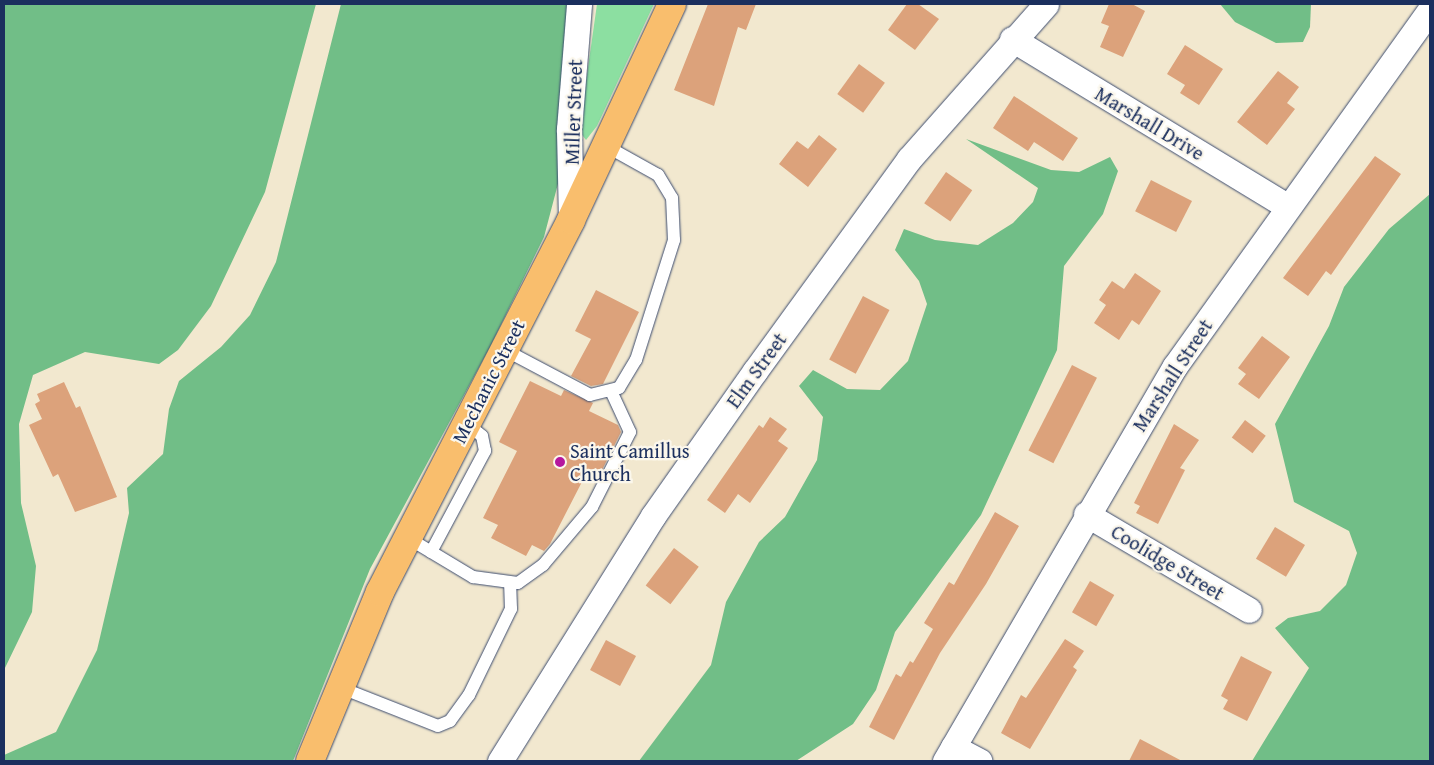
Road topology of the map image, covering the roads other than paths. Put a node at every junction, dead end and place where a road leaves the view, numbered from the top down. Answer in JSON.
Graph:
{"nodes":[{"id":1,"x":579,"y":4,"type":"edge"},
{"id":2,"x":672,"y":4,"type":"edge"},
{"id":3,"x":1046,"y":4,"type":"edge"},
{"id":4,"x":1430,"y":10,"type":"edge"},
{"id":5,"x":1012,"y":39,"type":"junction"},
{"id":6,"x":606,"y":146,"type":"junction"},
{"id":7,"x":1287,"y":206,"type":"junction"},
{"id":8,"x":571,"y":220,"type":"junction"},
{"id":9,"x":504,"y":350,"type":"junction"},
{"id":10,"x":612,"y":393,"type":"junction"},
{"id":11,"x":467,"y":424,"type":"junction"},
{"id":12,"x":1086,"y":514,"type":"junction"},
{"id":13,"x":408,"y":538,"type":"junction"},
{"id":14,"x":431,"y":552,"type":"junction"},
{"id":15,"x":510,"y":584,"type":"junction"},
{"id":16,"x":1249,"y":610,"type":"dead end"},
{"id":17,"x":339,"y":687,"type":"junction"},
{"id":18,"x":949,"y":754,"type":"edge"},
{"id":19,"x":310,"y":761,"type":"edge"},
{"id":20,"x":500,"y":761,"type":"edge"},
{"id":21,"x":979,"y":761,"type":"edge"}],
"edges":[{"from":1,"to":8,"type":"street","name":"Miller Street"},
{"from":2,"to":6,"type":"main road","name":"Mechanic Street"},
{"from":3,"to":5,"type":"street","name":"Elm Street"},
{"from":4,"to":7,"type":"street","name":"Marshall Street"},
{"from":5,"to":7,"type":"street","name":"Marshall Drive"},
{"from":5,"to":20,"type":"street","name":"Elm Street"},
{"from":6,"to":8,"type":"main road","name":"Mechanic Street"},
{"from":6,"to":10,"type":"lane"},
{"from":7,"to":12,"type":"street","name":"Marshall Street"},
{"from":8,"to":9,"type":"main road","name":"Mechanic Street"},
{"from":9,"to":10,"type":"lane"},
{"from":9,"to":11,"type":"main road","name":"Mechanic Street"},
{"from":10,"to":15,"type":"lane"},
{"from":11,"to":13,"type":"main road","name":"Mechanic Street"},
{"from":11,"to":14,"type":"lane"},
{"from":12,"to":16,"type":"street","name":"Coolidge Street"},
{"from":12,"to":18,"type":"street","name":"Marshall Street"},
{"from":13,"to":14,"type":"lane"},
{"from":13,"to":17,"type":"main road","name":"Mechanic Street"},
{"from":14,"to":15,"type":"lane"},
{"from":15,"to":17,"type":"lane"},
{"from":17,"to":19,"type":"main road","name":"Mechanic Street"},
{"from":18,"to":21,"type":"street"}]}
